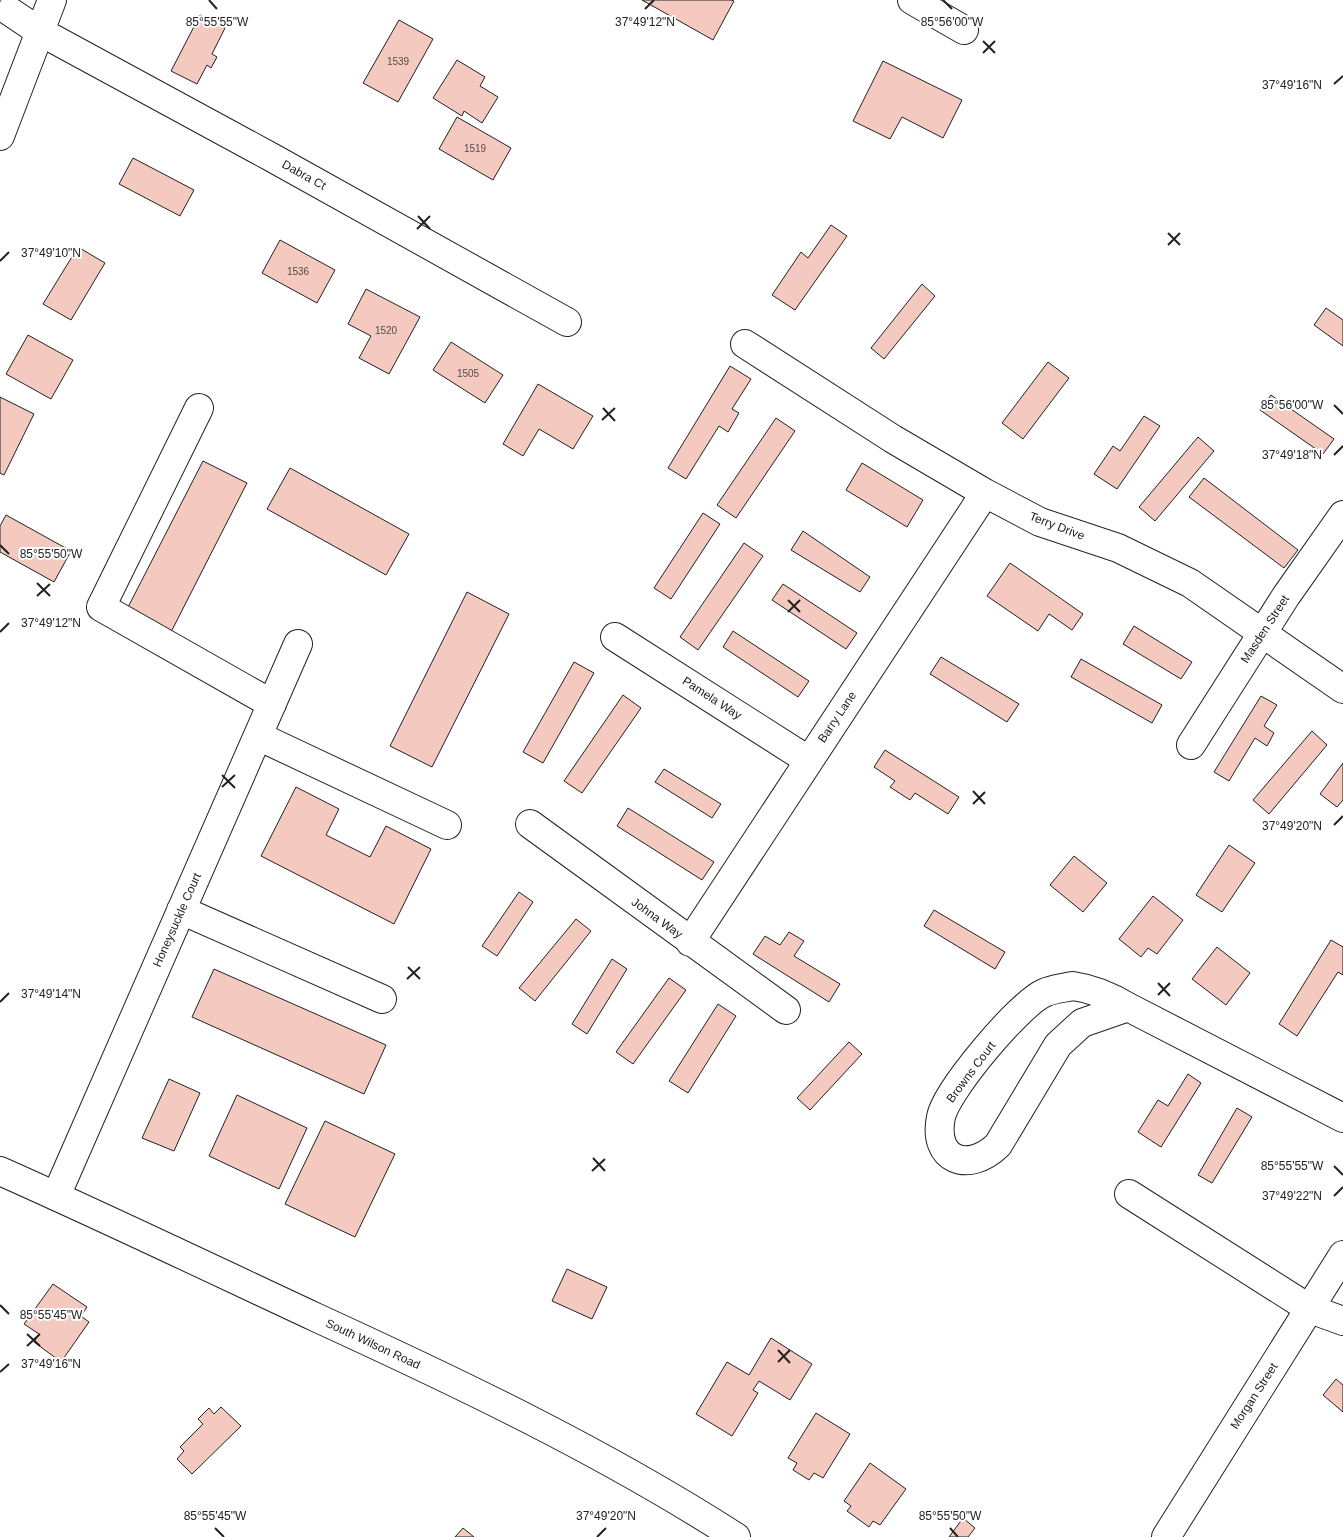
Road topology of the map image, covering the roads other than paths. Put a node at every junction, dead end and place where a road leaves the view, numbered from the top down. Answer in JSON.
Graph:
{"nodes":[{"id":1,"x":52,"y":0,"type":"edge"},
{"id":2,"x":912,"y":0,"type":"edge"},
{"id":3,"x":0,"y":5,"type":"edge"},
{"id":4,"x":964,"y":30,"type":"dead end"},
{"id":5,"x":39,"y":32,"type":"junction"},
{"id":6,"x":0,"y":136,"type":"edge"},
{"id":7,"x":567,"y":322,"type":"dead end"},
{"id":8,"x":745,"y":344,"type":"dead end"},
{"id":9,"x":199,"y":408,"type":"dead end"},
{"id":10,"x":985,"y":494,"type":"junction"},
{"id":11,"x":1343,"y":515,"type":"edge"},
{"id":12,"x":1262,"y":632,"type":"junction"},
{"id":13,"x":616,"y":637,"type":"dead end"},
{"id":14,"x":298,"y":644,"type":"dead end"},
{"id":15,"x":1343,"y":689,"type":"edge"},
{"id":16,"x":272,"y":704,"type":"junction"},
{"id":17,"x":258,"y":736,"type":"junction"},
{"id":18,"x":1191,"y":744,"type":"dead end"},
{"id":19,"x":808,"y":760,"type":"junction"},
{"id":20,"x":530,"y":824,"type":"dead end"},
{"id":21,"x":447,"y":825,"type":"dead end"},
{"id":22,"x":181,"y":910,"type":"junction"},
{"id":23,"x":690,"y":942,"type":"junction"},
{"id":24,"x":382,"y":999,"type":"dead end"},
{"id":25,"x":1128,"y":1007,"type":"junction"},
{"id":26,"x":786,"y":1010,"type":"dead end"},
{"id":27,"x":1343,"y":1118,"type":"edge"},
{"id":28,"x":0,"y":1171,"type":"edge"},
{"id":29,"x":1129,"y":1194,"type":"dead end"},
{"id":30,"x":56,"y":1196,"type":"junction"},
{"id":31,"x":1343,"y":1255,"type":"edge"},
{"id":32,"x":1310,"y":1309,"type":"junction"},
{"id":33,"x":1343,"y":1321,"type":"edge"},
{"id":34,"x":731,"y":1536,"type":"edge"},
{"id":35,"x":1166,"y":1537,"type":"edge"}],
"edges":[{"from":1,"to":5,"type":"street"},
{"from":2,"to":4,"type":"street"},
{"from":3,"to":5,"type":"street","name":"Dabra Ct"},
{"from":5,"to":6,"type":"street"},
{"from":5,"to":7,"type":"street","name":"Dabra Ct"},
{"from":8,"to":10,"type":"street","name":"Terry Drive"},
{"from":9,"to":16,"type":"street"},
{"from":10,"to":12,"type":"street","name":"Terry Drive"},
{"from":10,"to":19,"type":"street","name":"Barry Lane"},
{"from":11,"to":12,"type":"street","name":"Masden Street"},
{"from":12,"to":15,"type":"street","name":"Terry Drive"},
{"from":12,"to":18,"type":"street","name":"Masden Street"},
{"from":13,"to":19,"type":"street","name":"Pamela Way"},
{"from":14,"to":16,"type":"street","name":"Honeysuckle Court"},
{"from":16,"to":17,"type":"street","name":"Honeysuckle Court"},
{"from":17,"to":21,"type":"street"},
{"from":17,"to":22,"type":"street","name":"Honeysuckle Court"},
{"from":19,"to":23,"type":"street","name":"Barry Lane"},
{"from":20,"to":23,"type":"street","name":"Johna Way"},
{"from":22,"to":24,"type":"street"},
{"from":22,"to":30,"type":"street","name":"Honeysuckle Court"},
{"from":23,"to":26,"type":"street","name":"Johna Way"},
{"from":25,"to":25,"type":"street","name":"Browns Court"},
{"from":25,"to":27,"type":"street","name":"Browns Court"},
{"from":28,"to":30,"type":"street","name":"South Wilson Road"},
{"from":29,"to":32,"type":"street"},
{"from":30,"to":34,"type":"street","name":"South Wilson Road"},
{"from":31,"to":32,"type":"street","name":"Morgan Street"},
{"from":32,"to":33,"type":"street"},
{"from":32,"to":35,"type":"street","name":"Morgan Street"}]}
